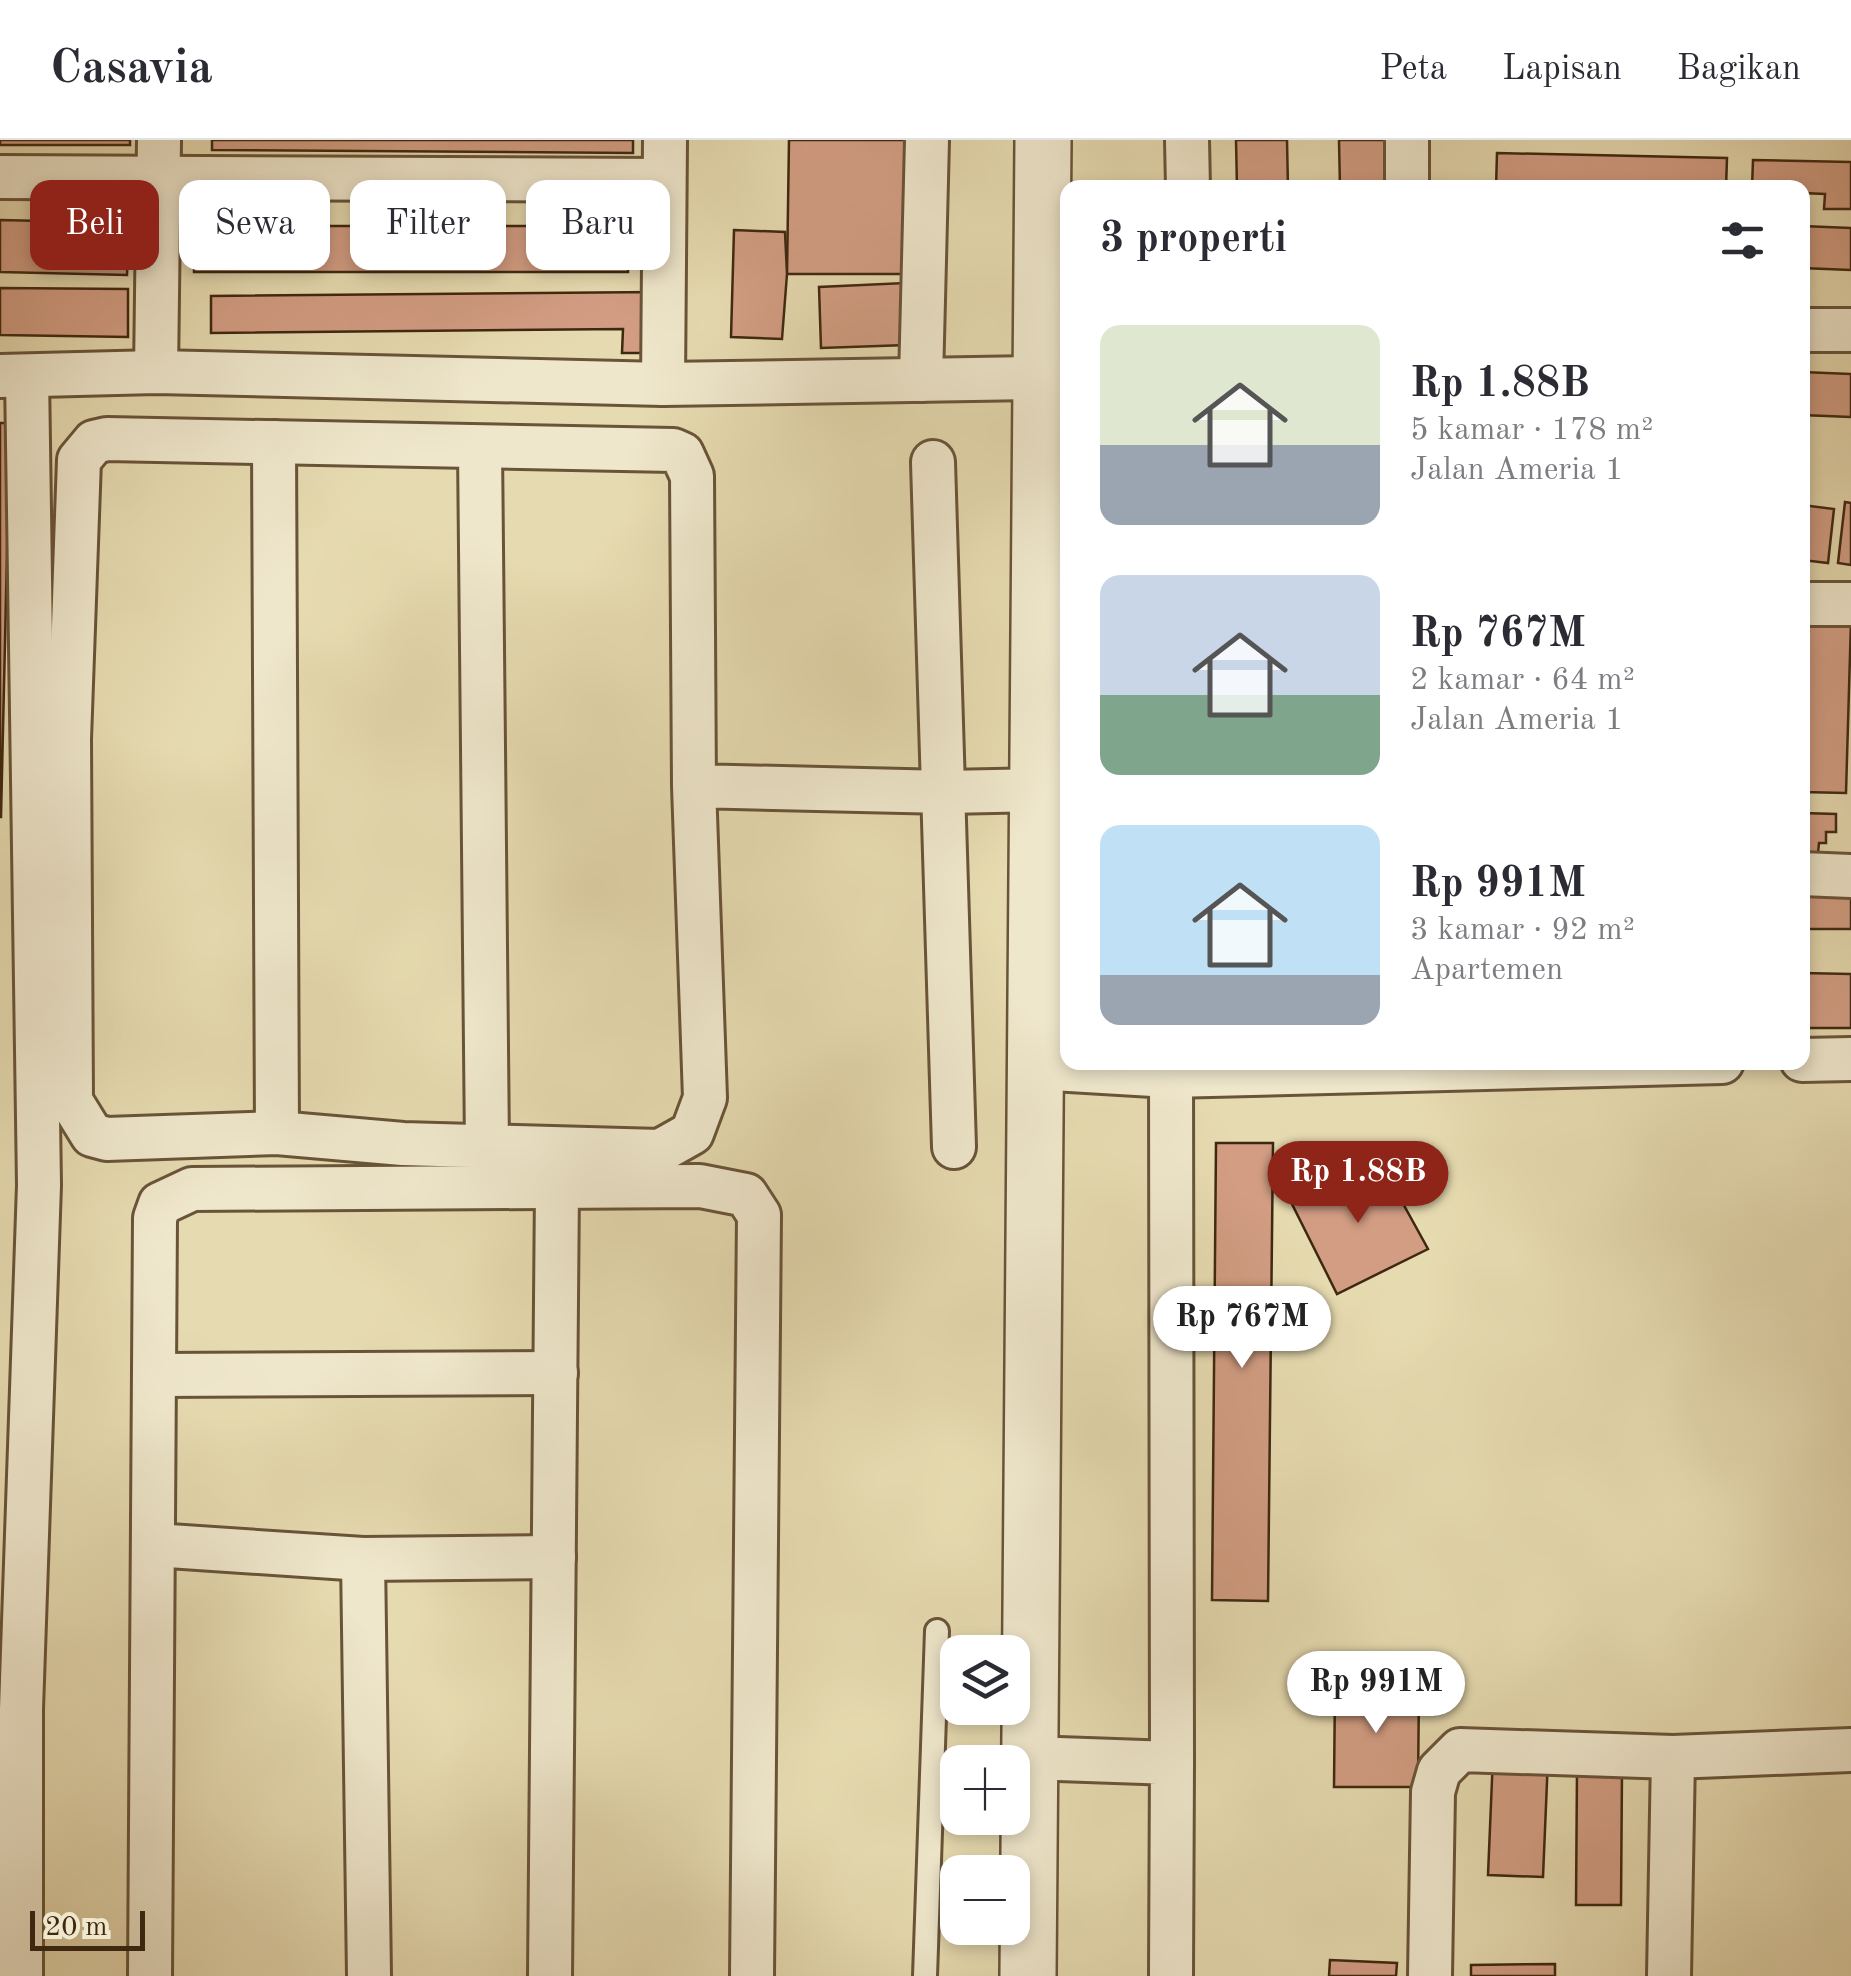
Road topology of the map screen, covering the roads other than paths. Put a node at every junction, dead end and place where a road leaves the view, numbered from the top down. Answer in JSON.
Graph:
{"nodes":[{"id":1,"x":927,"y":140,"type":"edge"},
{"id":2,"x":1044,"y":140,"type":"edge"},
{"id":3,"x":1187,"y":140,"type":"edge"},
{"id":4,"x":1407,"y":140,"type":"edge"},
{"id":5,"x":159,"y":158,"type":"edge"},
{"id":6,"x":664,"y":160,"type":"edge"},
{"id":7,"x":0,"y":178,"type":"edge"},
{"id":8,"x":1188,"y":180,"type":"edge"},
{"id":9,"x":1407,"y":180,"type":"edge"},
{"id":10,"x":1810,"y":330,"type":"edge"},
{"id":11,"x":1851,"y":330,"type":"edge"},
{"id":12,"x":1050,"y":351,"type":"edge"},
{"id":13,"x":156,"y":372,"type":"junction"},
{"id":14,"x":13,"y":376,"type":"edge"},
{"id":15,"x":921,"y":380,"type":"junction"},
{"id":16,"x":663,"y":384,"type":"junction"},
{"id":17,"x":274,"y":442,"type":"junction"},
{"id":18,"x":480,"y":448,"type":"junction"},
{"id":19,"x":933,"y":462,"type":"dead end"},
{"id":20,"x":1810,"y":604,"type":"edge"},
{"id":21,"x":1851,"y":604,"type":"edge"},
{"id":22,"x":694,"y":786,"type":"junction"},
{"id":23,"x":1038,"y":790,"type":"junction"},
{"id":24,"x":946,"y":792,"type":"junction"},
{"id":25,"x":1810,"y":874,"type":"edge"},
{"id":26,"x":1851,"y":876,"type":"edge"},
{"id":27,"x":1851,"y":1059,"type":"edge"},
{"id":28,"x":1810,"y":1060,"type":"edge"},
{"id":29,"x":1036,"y":1068,"type":"junction"},
{"id":30,"x":1060,"y":1068,"type":"edge"},
{"id":31,"x":1170,"y":1070,"type":"edge"},
{"id":32,"x":278,"y":1134,"type":"junction"},
{"id":33,"x":954,"y":1146,"type":"dead end"},
{"id":34,"x":487,"y":1147,"type":"junction"},
{"id":35,"x":557,"y":1188,"type":"junction"},
{"id":36,"x":19,"y":1234,"type":"edge"},
{"id":37,"x":556,"y":1373,"type":"junction"},
{"id":38,"x":156,"y":1375,"type":"junction"},
{"id":39,"x":154,"y":1545,"type":"junction"},
{"id":40,"x":554,"y":1557,"type":"junction"},
{"id":41,"x":364,"y":1559,"type":"junction"},
{"id":42,"x":937,"y":1631,"type":"dead end"},
{"id":43,"x":11,"y":1708,"type":"edge"},
{"id":44,"x":1851,"y":1750,"type":"edge"},
{"id":45,"x":1673,"y":1756,"type":"junction"},
{"id":46,"x":1030,"y":1758,"type":"joint"},
{"id":47,"x":1172,"y":1763,"type":"junction"},
{"id":48,"x":1029,"y":1835,"type":"edge"},
{"id":49,"x":20,"y":1976,"type":"edge"},
{"id":50,"x":150,"y":1976,"type":"edge"},
{"id":51,"x":369,"y":1976,"type":"edge"},
{"id":52,"x":550,"y":1976,"type":"edge"},
{"id":53,"x":752,"y":1976,"type":"edge"},
{"id":54,"x":926,"y":1976,"type":"edge"},
{"id":55,"x":1028,"y":1976,"type":"edge"},
{"id":56,"x":1171,"y":1976,"type":"edge"},
{"id":57,"x":1430,"y":1976,"type":"edge"},
{"id":58,"x":1669,"y":1976,"type":"edge"}],
"edges":[{"from":1,"to":15,"type":"street"},
{"from":2,"to":12,"type":"street"},
{"from":3,"to":8,"type":"street"},
{"from":4,"to":9,"type":"street"},
{"from":5,"to":6,"type":"street"},
{"from":5,"to":7,"type":"street"},
{"from":5,"to":13,"type":"street"},
{"from":6,"to":16,"type":"street"},
{"from":10,"to":11,"type":"street"},
{"from":12,"to":15,"type":"street"},
{"from":12,"to":23,"type":"street"},
{"from":13,"to":14,"type":"street"},
{"from":13,"to":16,"type":"street"},
{"from":14,"to":36,"type":"street"},
{"from":15,"to":16,"type":"street"},
{"from":17,"to":18,"type":"street"},
{"from":17,"to":32,"type":"street"},
{"from":17,"to":32,"type":"street"},
{"from":18,"to":22,"type":"street"},
{"from":18,"to":34,"type":"street"},
{"from":19,"to":24,"type":"street"},
{"from":20,"to":21,"type":"street"},
{"from":22,"to":24,"type":"street"},
{"from":22,"to":34,"type":"street"},
{"from":23,"to":24,"type":"street"},
{"from":23,"to":29,"type":"street"},
{"from":24,"to":33,"type":"street"},
{"from":25,"to":26,"type":"street"},
{"from":27,"to":28,"type":"street"},
{"from":29,"to":30,"type":"street"},
{"from":29,"to":46,"type":"street"},
{"from":31,"to":47,"type":"street"},
{"from":32,"to":34,"type":"street"},
{"from":35,"to":37,"type":"street"},
{"from":35,"to":38,"type":"street"},
{"from":35,"to":53,"type":"street"},
{"from":36,"to":43,"type":"street"},
{"from":37,"to":38,"type":"street"},
{"from":37,"to":40,"type":"street"},
{"from":38,"to":39,"type":"street"},
{"from":39,"to":41,"type":"street"},
{"from":39,"to":50,"type":"street"},
{"from":40,"to":41,"type":"street"},
{"from":40,"to":52,"type":"street"},
{"from":41,"to":51,"type":"street"},
{"from":42,"to":54,"type":"lane"},
{"from":43,"to":49,"type":"street"},
{"from":44,"to":45,"type":"street"},
{"from":45,"to":57,"type":"street"},
{"from":45,"to":58,"type":"street"},
{"from":46,"to":47,"type":"street"},
{"from":47,"to":56,"type":"street"},
{"from":48,"to":55,"type":"street"}]}
